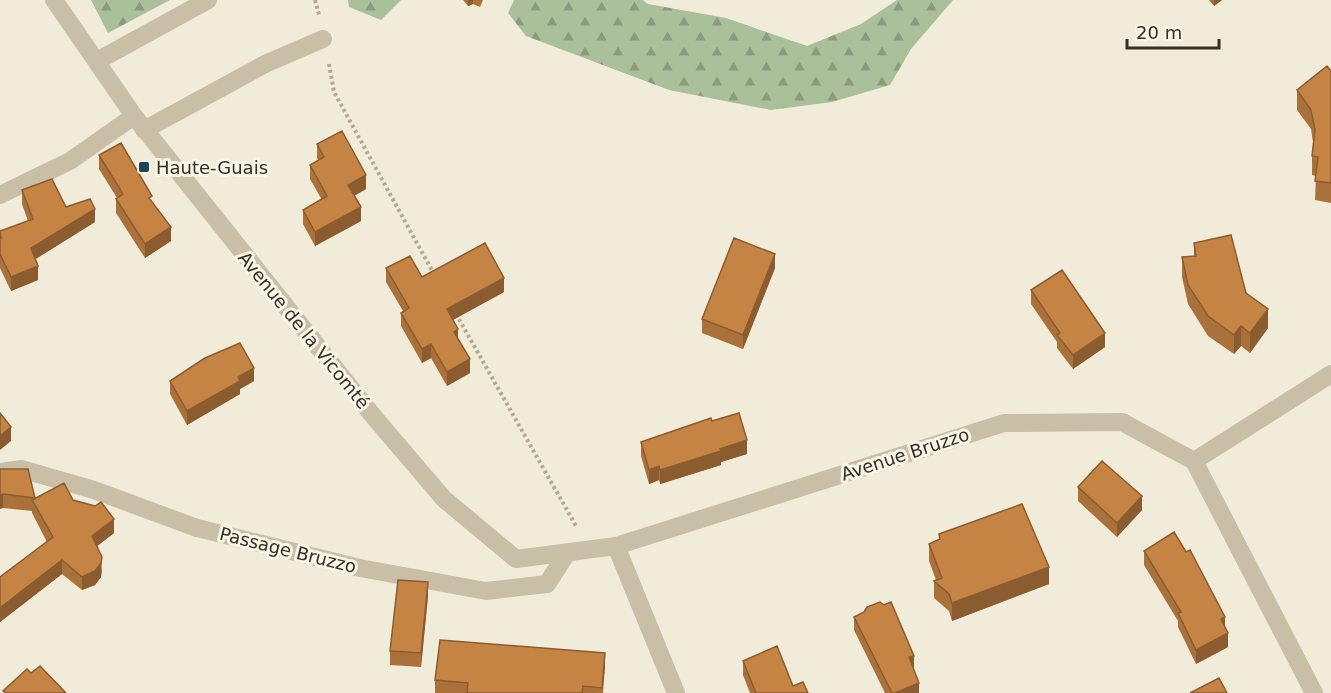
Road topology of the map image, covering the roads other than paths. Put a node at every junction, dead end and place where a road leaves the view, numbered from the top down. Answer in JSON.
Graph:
{"nodes":[{"id":1,"x":54,"y":0,"type":"edge"},
{"id":2,"x":208,"y":0,"type":"edge"},
{"id":3,"x":323,"y":39,"type":"road end"},
{"id":4,"x":97,"y":61,"type":"junction"},
{"id":5,"x":139,"y":123,"type":"junction"},
{"id":6,"x":0,"y":195,"type":"edge"},
{"id":7,"x":1331,"y":374,"type":"edge"},
{"id":8,"x":1194,"y":461,"type":"junction"},
{"id":9,"x":0,"y":472,"type":"edge"},
{"id":10,"x":616,"y":546,"type":"junction"},
{"id":11,"x":567,"y":553,"type":"junction"},
{"id":12,"x":676,"y":693,"type":"edge"},
{"id":13,"x":1314,"y":693,"type":"edge"}],
"edges":[{"from":1,"to":4,"type":"street","name":"Avenue de la Vicomté"},
{"from":2,"to":4,"type":"street"},
{"from":3,"to":5,"type":"street"},
{"from":4,"to":5,"type":"street","name":"Avenue de la Vicomté"},
{"from":5,"to":6,"type":"street"},
{"from":5,"to":11,"type":"street","name":"Avenue de la Vicomté"},
{"from":7,"to":8,"type":"street"},
{"from":8,"to":10,"type":"street","name":"Avenue Bruzzo"},
{"from":8,"to":13,"type":"street"},
{"from":9,"to":11,"type":"street","name":"Passage Bruzzo"},
{"from":10,"to":11,"type":"street","name":"Avenue de la Vicomté"},
{"from":10,"to":12,"type":"street"}]}
